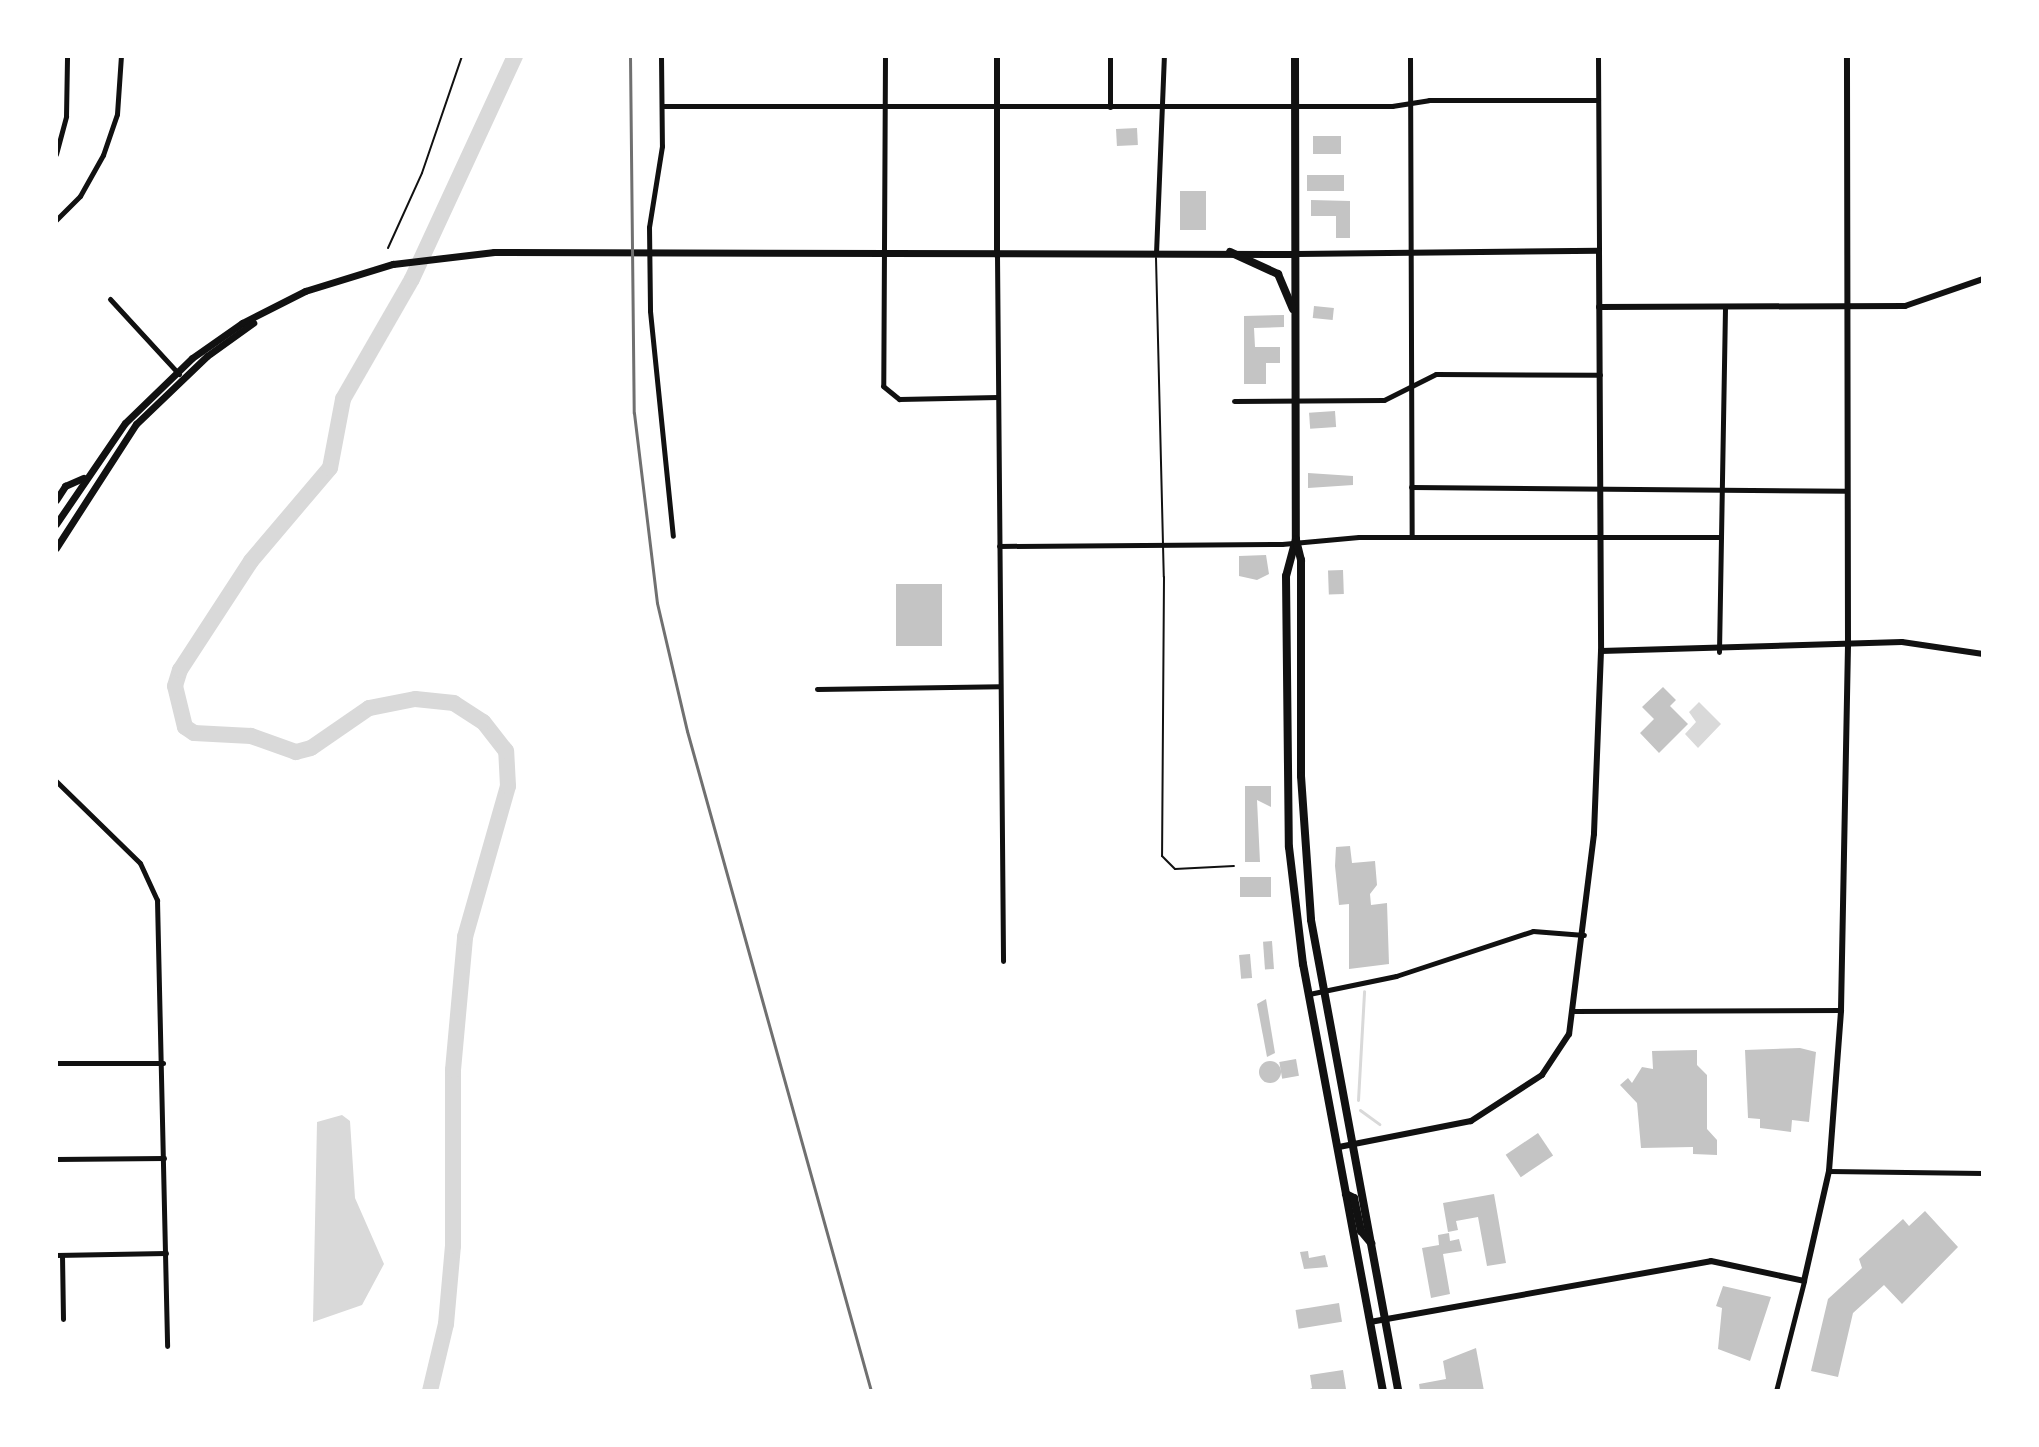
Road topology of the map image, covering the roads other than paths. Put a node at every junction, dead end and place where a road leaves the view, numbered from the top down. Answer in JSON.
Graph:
{"nodes":[{"id":1,"x":67,"y":56,"type":"edge"},
{"id":2,"x":121,"y":56,"type":"edge"},
{"id":3,"x":661,"y":56,"type":"edge"},
{"id":4,"x":885,"y":56,"type":"edge"},
{"id":5,"x":997,"y":56,"type":"edge"},
{"id":6,"x":1110,"y":56,"type":"edge"},
{"id":7,"x":1164,"y":56,"type":"edge"},
{"id":8,"x":1295,"y":56,"type":"edge"},
{"id":9,"x":1410,"y":56,"type":"edge"},
{"id":10,"x":1598,"y":56,"type":"edge"},
{"id":11,"x":1847,"y":56,"type":"edge"},
{"id":12,"x":1598,"y":100,"type":"junction"},
{"id":13,"x":1410,"y":103,"type":"junction"},
{"id":14,"x":1161,"y":105,"type":"junction"},
{"id":15,"x":662,"y":106,"type":"junction"},
{"id":16,"x":1295,"y":106,"type":"junction"},
{"id":17,"x":997,"y":107,"type":"junction"},
{"id":18,"x":1110,"y":107,"type":"junction"},
{"id":19,"x":885,"y":109,"type":"junction"},
{"id":20,"x":56,"y":154,"type":"edge"},
{"id":21,"x":56,"y":220,"type":"edge"},
{"id":22,"x":1599,"y":251,"type":"junction"},
{"id":23,"x":1230,"y":252,"type":"junction"},
{"id":24,"x":1156,"y":253,"type":"junction"},
{"id":25,"x":1413,"y":253,"type":"junction"},
{"id":26,"x":885,"y":254,"type":"junction"},
{"id":27,"x":1296,"y":254,"type":"junction"},
{"id":28,"x":997,"y":255,"type":"junction"},
{"id":29,"x":1983,"y":279,"type":"edge"},
{"id":30,"x":110,"y":299,"type":"dead end"},
{"id":31,"x":1725,"y":306,"type":"junction"},
{"id":32,"x":1847,"y":306,"type":"junction"},
{"id":33,"x":1599,"y":307,"type":"junction"},
{"id":34,"x":1297,"y":318,"type":"junction"},
{"id":35,"x":179,"y":375,"type":"junction"},
{"id":36,"x":1600,"y":375,"type":"junction"},
{"id":37,"x":1412,"y":384,"type":"junction"},
{"id":38,"x":998,"y":397,"type":"junction"},
{"id":39,"x":1234,"y":401,"type":"dead end"},
{"id":40,"x":1297,"y":403,"type":"junction"},
{"id":41,"x":85,"y":477,"type":"junction"},
{"id":42,"x":1411,"y":487,"type":"junction"},
{"id":43,"x":1600,"y":488,"type":"junction"},
{"id":44,"x":1724,"y":489,"type":"junction"},
{"id":45,"x":1847,"y":491,"type":"junction"},
{"id":46,"x":56,"y":500,"type":"edge"},
{"id":47,"x":56,"y":524,"type":"edge"},
{"id":48,"x":673,"y":536,"type":"dead end"},
{"id":49,"x":1601,"y":536,"type":"junction"},
{"id":50,"x":1412,"y":537,"type":"junction"},
{"id":51,"x":1721,"y":537,"type":"junction"},
{"id":52,"x":1296,"y":539,"type":"junction"},
{"id":53,"x":1163,"y":544,"type":"junction"},
{"id":54,"x":999,"y":546,"type":"junction"},
{"id":55,"x":56,"y":548,"type":"edge"},
{"id":56,"x":1848,"y":646,"type":"junction"},
{"id":57,"x":1601,"y":651,"type":"junction"},
{"id":58,"x":1719,"y":652,"type":"junction"},
{"id":59,"x":1983,"y":654,"type":"edge"},
{"id":60,"x":1000,"y":686,"type":"junction"},
{"id":61,"x":817,"y":689,"type":"dead end"},
{"id":62,"x":56,"y":781,"type":"edge"},
{"id":63,"x":1234,"y":866,"type":"dead end"},
{"id":64,"x":1584,"y":935,"type":"junction"},
{"id":65,"x":1003,"y":961,"type":"dead end"},
{"id":66,"x":1323,"y":992,"type":"junction"},
{"id":67,"x":1309,"y":994,"type":"junction"},
{"id":68,"x":1841,"y":1010,"type":"junction"},
{"id":69,"x":1574,"y":1011,"type":"junction"},
{"id":70,"x":56,"y":1063,"type":"edge"},
{"id":71,"x":163,"y":1063,"type":"junction"},
{"id":72,"x":1353,"y":1144,"type":"junction"},
{"id":73,"x":1338,"y":1147,"type":"junction"},
{"id":74,"x":164,"y":1158,"type":"junction"},
{"id":75,"x":56,"y":1159,"type":"edge"},
{"id":76,"x":1829,"y":1171,"type":"junction"},
{"id":77,"x":1983,"y":1173,"type":"edge"},
{"id":78,"x":1346,"y":1194,"type":"junction"},
{"id":79,"x":1371,"y":1243,"type":"junction"},
{"id":80,"x":166,"y":1253,"type":"junction"},
{"id":81,"x":59,"y":1255,"type":"edge"},
{"id":82,"x":1804,"y":1281,"type":"junction"},
{"id":83,"x":63,"y":1319,"type":"dead end"},
{"id":84,"x":1385,"y":1319,"type":"junction"},
{"id":85,"x":1370,"y":1322,"type":"junction"},
{"id":86,"x":167,"y":1346,"type":"dead end"},
{"id":87,"x":1383,"y":1391,"type":"edge"},
{"id":88,"x":1398,"y":1391,"type":"edge"},
{"id":89,"x":1776,"y":1391,"type":"edge"}],
"edges":[{"from":1,"to":20,"type":"street"},
{"from":2,"to":21,"type":"street"},
{"from":3,"to":15,"type":"street"},
{"from":4,"to":19,"type":"street"},
{"from":5,"to":17,"type":"street"},
{"from":6,"to":18,"type":"street"},
{"from":7,"to":14,"type":"street"},
{"from":8,"to":16,"type":"main road"},
{"from":9,"to":13,"type":"street"},
{"from":10,"to":12,"type":"street"},
{"from":11,"to":32,"type":"street"},
{"from":12,"to":13,"type":"street"},
{"from":12,"to":22,"type":"street"},
{"from":13,"to":16,"type":"street"},
{"from":13,"to":25,"type":"street"},
{"from":14,"to":16,"type":"street"},
{"from":14,"to":18,"type":"street"},
{"from":14,"to":24,"type":"street"},
{"from":15,"to":19,"type":"street"},
{"from":15,"to":48,"type":"street"},
{"from":16,"to":27,"type":"main road"},
{"from":17,"to":18,"type":"street"},
{"from":17,"to":19,"type":"street"},
{"from":17,"to":28,"type":"street"},
{"from":19,"to":26,"type":"street"},
{"from":22,"to":25,"type":"street"},
{"from":22,"to":33,"type":"street"},
{"from":23,"to":24,"type":"main road"},
{"from":23,"to":27,"type":"main road"},
{"from":23,"to":34,"type":"main road"},
{"from":24,"to":28,"type":"main road"},
{"from":24,"to":53,"type":"lane"},
{"from":25,"to":27,"type":"street"},
{"from":25,"to":37,"type":"street"},
{"from":26,"to":28,"type":"main road"},
{"from":26,"to":35,"type":"main road"},
{"from":26,"to":38,"type":"street"},
{"from":27,"to":34,"type":"main road"},
{"from":28,"to":38,"type":"street"},
{"from":29,"to":32,"type":"street"},
{"from":30,"to":35,"type":"street"},
{"from":31,"to":32,"type":"street"},
{"from":31,"to":33,"type":"street"},
{"from":31,"to":44,"type":"street"},
{"from":32,"to":45,"type":"street"},
{"from":33,"to":36,"type":"street"},
{"from":34,"to":40,"type":"main road"},
{"from":35,"to":41,"type":"main road"},
{"from":35,"to":55,"type":"main road"},
{"from":36,"to":37,"type":"street"},
{"from":36,"to":43,"type":"street"},
{"from":37,"to":40,"type":"street"},
{"from":37,"to":42,"type":"street"},
{"from":38,"to":54,"type":"street"},
{"from":39,"to":40,"type":"street"},
{"from":40,"to":52,"type":"main road"},
{"from":41,"to":46,"type":"main road"},
{"from":41,"to":47,"type":"main road"},
{"from":42,"to":43,"type":"street"},
{"from":42,"to":50,"type":"street"},
{"from":43,"to":44,"type":"street"},
{"from":43,"to":49,"type":"street"},
{"from":44,"to":45,"type":"street"},
{"from":44,"to":51,"type":"street"},
{"from":45,"to":56,"type":"street"},
{"from":49,"to":50,"type":"street"},
{"from":49,"to":51,"type":"street"},
{"from":49,"to":57,"type":"street"},
{"from":50,"to":52,"type":"street"},
{"from":51,"to":58,"type":"street"},
{"from":52,"to":53,"type":"street"},
{"from":52,"to":66,"type":"main road"},
{"from":52,"to":67,"type":"main road"},
{"from":53,"to":54,"type":"street"},
{"from":53,"to":63,"type":"lane"},
{"from":54,"to":60,"type":"street"},
{"from":56,"to":58,"type":"street"},
{"from":56,"to":59,"type":"street"},
{"from":56,"to":68,"type":"street"},
{"from":57,"to":58,"type":"street"},
{"from":57,"to":64,"type":"street"},
{"from":60,"to":61,"type":"street"},
{"from":60,"to":65,"type":"street"},
{"from":62,"to":71,"type":"street"},
{"from":64,"to":66,"type":"street"},
{"from":64,"to":69,"type":"street"},
{"from":66,"to":67,"type":"street"},
{"from":66,"to":72,"type":"main road"},
{"from":67,"to":73,"type":"main road"},
{"from":68,"to":69,"type":"street"},
{"from":68,"to":76,"type":"street"},
{"from":69,"to":72,"type":"street"},
{"from":70,"to":71,"type":"street"},
{"from":71,"to":74,"type":"street"},
{"from":72,"to":73,"type":"street"},
{"from":72,"to":79,"type":"main road"},
{"from":73,"to":78,"type":"main road"},
{"from":74,"to":75,"type":"street"},
{"from":74,"to":80,"type":"street"},
{"from":76,"to":77,"type":"street"},
{"from":76,"to":82,"type":"street"},
{"from":78,"to":79,"type":"main road"},
{"from":78,"to":85,"type":"main road"},
{"from":79,"to":84,"type":"main road"},
{"from":80,"to":81,"type":"street"},
{"from":80,"to":86,"type":"street"},
{"from":81,"to":83,"type":"street"},
{"from":82,"to":84,"type":"street"},
{"from":82,"to":89,"type":"street"},
{"from":84,"to":85,"type":"street"},
{"from":84,"to":88,"type":"main road"},
{"from":85,"to":87,"type":"main road"}]}
